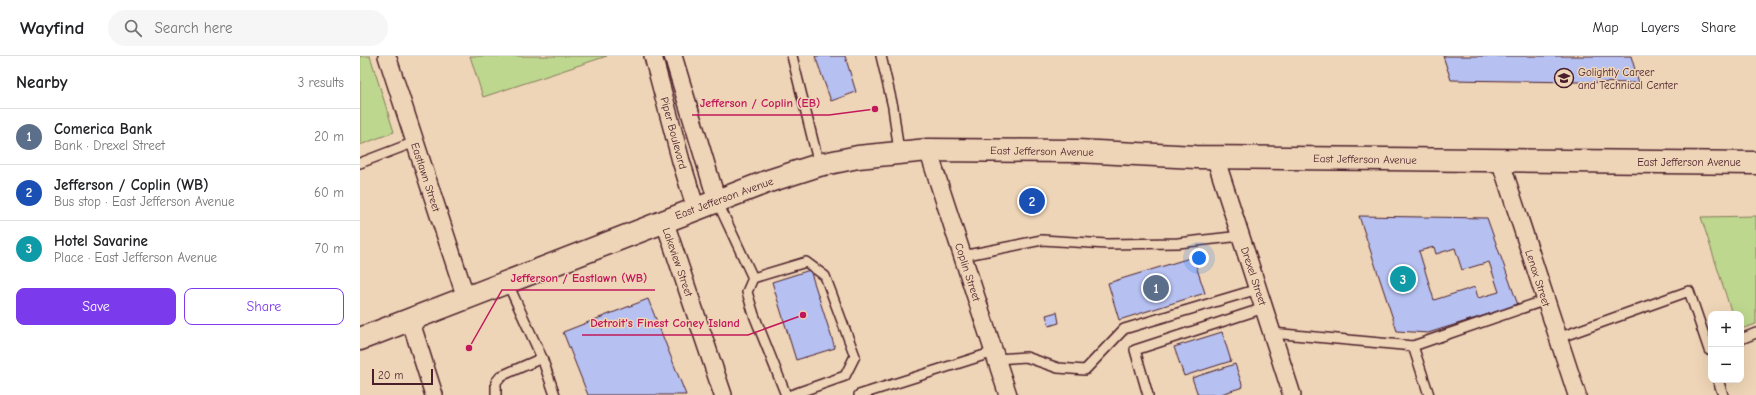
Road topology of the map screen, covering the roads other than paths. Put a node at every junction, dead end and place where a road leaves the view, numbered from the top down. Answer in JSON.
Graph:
{"nodes":[{"id":1,"x":387,"y":56,"type":"edge"},
{"id":2,"x":653,"y":56,"type":"edge"},
{"id":3,"x":673,"y":56,"type":"edge"},
{"id":4,"x":792,"y":56,"type":"edge"},
{"id":5,"x":881,"y":56,"type":"edge"},
{"id":6,"x":415,"y":142,"type":"junction"},
{"id":7,"x":928,"y":150,"type":"junction"},
{"id":8,"x":899,"y":152,"type":"junction"},
{"id":9,"x":1215,"y":157,"type":"junction"},
{"id":10,"x":1500,"y":160,"type":"junction"},
{"id":11,"x":360,"y":163,"type":"edge"},
{"id":12,"x":1756,"y":163,"type":"edge"},
{"id":13,"x":819,"y":165,"type":"junction"},
{"id":14,"x":717,"y":201,"type":"junction"},
{"id":15,"x":696,"y":208,"type":"junction"},
{"id":16,"x":664,"y":220,"type":"junction"},
{"id":17,"x":1241,"y":236,"type":"junction"},
{"id":18,"x":962,"y":256,"type":"junction"},
{"id":19,"x":753,"y":278,"type":"junction"},
{"id":20,"x":507,"y":282,"type":"junction"},
{"id":21,"x":1258,"y":289,"type":"junction"},
{"id":22,"x":466,"y":298,"type":"junction"},
{"id":23,"x":1546,"y":300,"type":"junction"},
{"id":24,"x":1264,"y":308,"type":"junction"},
{"id":25,"x":410,"y":319,"type":"junction"},
{"id":26,"x":1272,"y":333,"type":"junction"},
{"id":27,"x":1756,"y":334,"type":"edge"},
{"id":28,"x":360,"y":338,"type":"edge"},
{"id":29,"x":1558,"y":338,"type":"junction"},
{"id":30,"x":1744,"y":338,"type":"edge"},
{"id":31,"x":1413,"y":346,"type":"junction"},
{"id":32,"x":1708,"y":347,"type":"edge"},
{"id":33,"x":995,"y":356,"type":"junction"},
{"id":34,"x":542,"y":358,"type":"junction"},
{"id":35,"x":1719,"y":383,"type":"edge"},
{"id":36,"x":863,"y":394,"type":"edge"},
{"id":37,"x":434,"y":395,"type":"edge"},
{"id":38,"x":496,"y":395,"type":"edge"},
{"id":39,"x":554,"y":395,"type":"edge"},
{"id":40,"x":723,"y":395,"type":"edge"},
{"id":41,"x":786,"y":395,"type":"edge"},
{"id":42,"x":791,"y":395,"type":"edge"},
{"id":43,"x":1008,"y":395,"type":"edge"},
{"id":44,"x":1148,"y":395,"type":"edge"},
{"id":45,"x":1292,"y":395,"type":"edge"},
{"id":46,"x":1429,"y":395,"type":"edge"},
{"id":47,"x":1577,"y":395,"type":"edge"},
{"id":48,"x":1723,"y":395,"type":"edge"}],
"edges":[{"from":1,"to":6,"type":"street","name":"Eastlawn Street"},
{"from":2,"to":15,"type":"street","name":"Piper Boulevard"},
{"from":3,"to":14,"type":"street","name":"Piper Boulevard"},
{"from":4,"to":13,"type":"lane"},
{"from":5,"to":8,"type":"lane"},
{"from":6,"to":11,"type":"lane"},
{"from":6,"to":22,"type":"street","name":"Eastlawn Street"},
{"from":7,"to":8,"type":"main road","name":"East Jefferson Avenue"},
{"from":7,"to":9,"type":"main road","name":"East Jefferson Avenue"},
{"from":7,"to":18,"type":"street","name":"Coplin Street"},
{"from":8,"to":13,"type":"main road","name":"East Jefferson Avenue"},
{"from":9,"to":10,"type":"main road","name":"East Jefferson Avenue"},
{"from":9,"to":17,"type":"street","name":"Drexel Street"},
{"from":10,"to":12,"type":"main road","name":"East Jefferson Avenue"},
{"from":10,"to":23,"type":"street","name":"Lenox Street"},
{"from":13,"to":14,"type":"main road","name":"East Jefferson Avenue"},
{"from":14,"to":15,"type":"main road","name":"East Jefferson Avenue"},
{"from":14,"to":19,"type":"lane"},
{"from":15,"to":16,"type":"main road","name":"East Jefferson Avenue"},
{"from":16,"to":20,"type":"main road","name":"East Jefferson Avenue"},
{"from":16,"to":40,"type":"street","name":"Lakeview Street"},
{"from":17,"to":18,"type":"lane"},
{"from":17,"to":21,"type":"street","name":"Drexel Street"},
{"from":18,"to":33,"type":"street","name":"Coplin Street"},
{"from":19,"to":41,"type":"lane"},
{"from":19,"to":42,"type":"lane"},
{"from":20,"to":22,"type":"main road","name":"East Jefferson Avenue"},
{"from":20,"to":34,"type":"lane"},
{"from":21,"to":24,"type":"street","name":"Drexel Street"},
{"from":21,"to":33,"type":"lane"},
{"from":22,"to":25,"type":"main road","name":"East Jefferson Avenue"},
{"from":23,"to":29,"type":"street","name":"Lenox Street"},
{"from":23,"to":31,"type":"lane"},
{"from":24,"to":26,"type":"street","name":"Drexel Street"},
{"from":24,"to":44,"type":"lane"},
{"from":25,"to":28,"type":"main road","name":"East Jefferson Avenue"},
{"from":25,"to":37,"type":"street"},
{"from":26,"to":31,"type":"lane"},
{"from":26,"to":45,"type":"street","name":"Drexel Street"},
{"from":27,"to":30,"type":"lane"},
{"from":29,"to":32,"type":"lane"},
{"from":29,"to":47,"type":"street","name":"Lenox Street"},
{"from":31,"to":46,"type":"lane"},
{"from":33,"to":36,"type":"lane"},
{"from":33,"to":43,"type":"street","name":"Coplin Street"},
{"from":34,"to":38,"type":"lane"},
{"from":34,"to":39,"type":"lane"},
{"from":35,"to":48,"type":"lane"}]}
